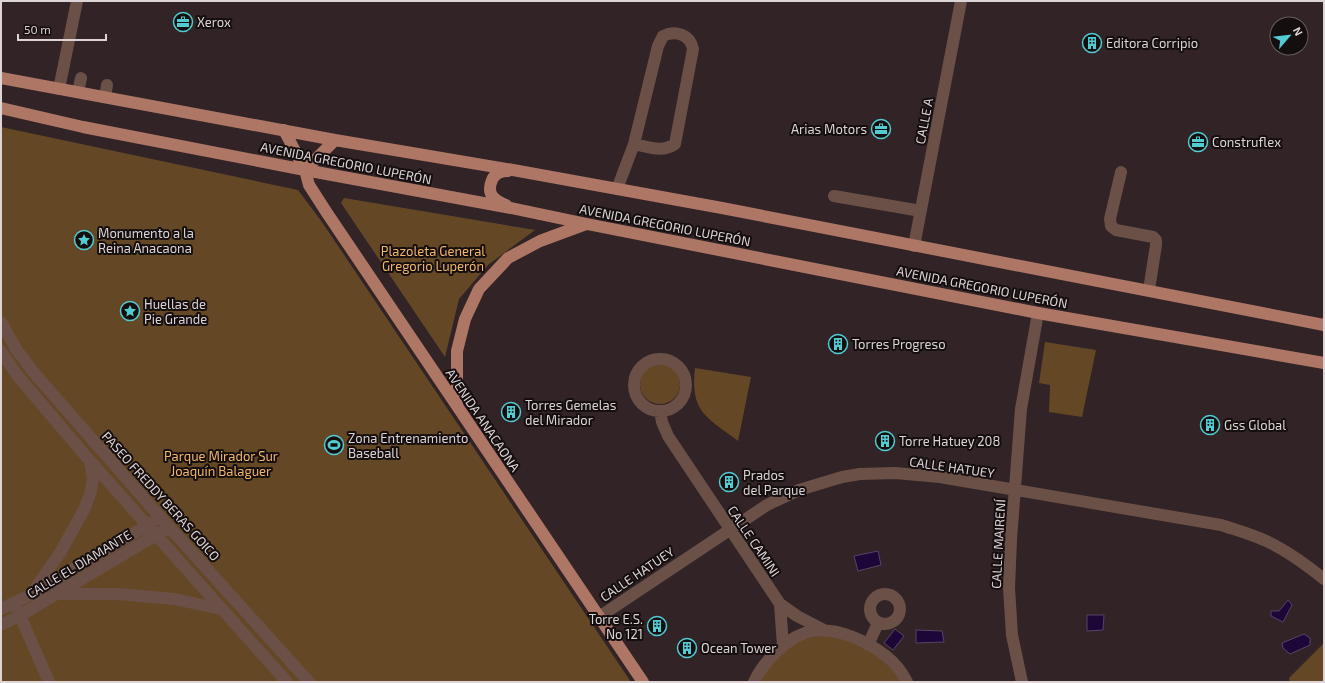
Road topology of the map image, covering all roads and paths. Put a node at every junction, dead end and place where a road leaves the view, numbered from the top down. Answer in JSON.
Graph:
{"nodes":[{"id":1,"x":77,"y":1,"type":"edge"},
{"id":2,"x":961,"y":1,"type":"edge"},
{"id":3,"x":1,"y":78,"type":"edge"},
{"id":4,"x":81,"y":78,"type":"dead end"},
{"id":5,"x":59,"y":89,"type":"junction"},
{"id":6,"x":78,"y":92,"type":"junction"},
{"id":7,"x":1,"y":108,"type":"edge"},
{"id":8,"x":1,"y":116,"type":"edge"},
{"id":9,"x":39,"y":116,"type":"junction"},
{"id":10,"x":284,"y":130,"type":"junction"},
{"id":11,"x":335,"y":140,"type":"junction"},
{"id":12,"x":634,"y":144,"type":"junction"},
{"id":13,"x":305,"y":170,"type":"junction"},
{"id":14,"x":513,"y":170,"type":"junction"},
{"id":15,"x":1120,"y":172,"type":"dead end"},
{"id":16,"x":617,"y":189,"type":"junction"},
{"id":17,"x":834,"y":196,"type":"dead end"},
{"id":18,"x":511,"y":208,"type":"junction"},
{"id":19,"x":921,"y":211,"type":"junction"},
{"id":20,"x":586,"y":224,"type":"junction"},
{"id":21,"x":914,"y":246,"type":"junction"},
{"id":22,"x":1150,"y":290,"type":"junction"},
{"id":23,"x":1038,"y":313,"type":"junction"},
{"id":24,"x":1,"y":322,"type":"edge"},
{"id":25,"x":1324,"y":325,"type":"edge"},
{"id":26,"x":1,"y":350,"type":"edge"},
{"id":27,"x":1324,"y":363,"type":"edge"},
{"id":28,"x":457,"y":406,"type":"junction"},
{"id":29,"x":660,"y":411,"type":"junction"},
{"id":30,"x":90,"y":461,"type":"junction"},
{"id":31,"x":1015,"y":490,"type":"junction"},
{"id":32,"x":161,"y":518,"type":"junction"},
{"id":33,"x":147,"y":525,"type":"junction"},
{"id":34,"x":170,"y":527,"type":"junction"},
{"id":35,"x":729,"y":530,"type":"junction"},
{"id":36,"x":156,"y":535,"type":"junction"},
{"id":37,"x":1324,"y":579,"type":"edge"},
{"id":38,"x":32,"y":594,"type":"junction"},
{"id":39,"x":57,"y":594,"type":"junction"},
{"id":40,"x":14,"y":602,"type":"junction"},
{"id":41,"x":780,"y":604,"type":"junction"},
{"id":42,"x":1,"y":609,"type":"edge"},
{"id":43,"x":221,"y":609,"type":"junction"},
{"id":44,"x":19,"y":616,"type":"junction"},
{"id":45,"x":599,"y":617,"type":"junction"},
{"id":46,"x":878,"y":623,"type":"dead end"},
{"id":47,"x":1,"y":625,"type":"edge"},
{"id":48,"x":826,"y":630,"type":"junction"},
{"id":49,"x":868,"y":645,"type":"junction"},
{"id":50,"x":783,"y":646,"type":"junction"},
{"id":51,"x":49,"y":682,"type":"edge"},
{"id":52,"x":287,"y":682,"type":"edge"},
{"id":53,"x":309,"y":682,"type":"edge"},
{"id":54,"x":643,"y":682,"type":"edge"},
{"id":55,"x":754,"y":682,"type":"edge"},
{"id":56,"x":907,"y":682,"type":"edge"},
{"id":57,"x":1022,"y":682,"type":"edge"}],
"edges":[{"from":1,"to":5,"type":"street"},
{"from":2,"to":19,"type":"street","name":"CALLE A"},
{"from":3,"to":5,"type":"main road","name":"AVENIDA GREGORIO LUPERÓN"},
{"from":4,"to":6,"type":"street"},
{"from":5,"to":6,"type":"main road","name":"AVENIDA GREGORIO LUPERÓN"},
{"from":6,"to":10,"type":"main road","name":"AVENIDA GREGORIO LUPERÓN"},
{"from":7,"to":9,"type":"main road","name":"AVENIDA GREGORIO LUPERÓN"},
{"from":8,"to":9,"type":"main road"},
{"from":9,"to":13,"type":"main road","name":"AVENIDA GREGORIO LUPERÓN"},
{"from":10,"to":11,"type":"main road","name":"AVENIDA GREGORIO LUPERÓN"},
{"from":10,"to":13,"type":"main road","name":"AVENIDA ANACAONA"},
{"from":11,"to":13,"type":"main road"},
{"from":11,"to":14,"type":"main road","name":"AVENIDA GREGORIO LUPERÓN"},
{"from":12,"to":12,"type":"street"},
{"from":12,"to":16,"type":"street"},
{"from":13,"to":18,"type":"main road","name":"AVENIDA GREGORIO LUPERÓN"},
{"from":13,"to":28,"type":"main road","name":"AVENIDA ANACAONA"},
{"from":14,"to":16,"type":"main road","name":"AVENIDA GREGORIO LUPERÓN"},
{"from":14,"to":18,"type":"main road"},
{"from":15,"to":22,"type":"street"},
{"from":16,"to":21,"type":"main road","name":"AVENIDA GREGORIO LUPERÓN"},
{"from":17,"to":19,"type":"street"},
{"from":18,"to":20,"type":"main road","name":"AVENIDA GREGORIO LUPERÓN"},
{"from":19,"to":21,"type":"street","name":"CALLE A"},
{"from":20,"to":23,"type":"main road","name":"AVENIDA GREGORIO LUPERÓN"},
{"from":20,"to":28,"type":"main road"},
{"from":21,"to":22,"type":"main road","name":"AVENIDA GREGORIO LUPERÓN"},
{"from":22,"to":25,"type":"main road","name":"AVENIDA GREGORIO LUPERÓN"},
{"from":23,"to":27,"type":"main road","name":"AVENIDA GREGORIO LUPERÓN"},
{"from":23,"to":31,"type":"street","name":"CALLE MAIRENÍ"},
{"from":24,"to":32,"type":"street","name":"PASEO FREDDY BERAS GOICO"},
{"from":26,"to":30,"type":"street"},
{"from":28,"to":45,"type":"main road","name":"AVENIDA ANACAONA"},
{"from":29,"to":29,"type":"street"},
{"from":29,"to":35,"type":"street","name":"CALLE CAMINI"},
{"from":30,"to":33,"type":"street"},
{"from":30,"to":38,"type":"street"},
{"from":31,"to":35,"type":"street","name":"CALLE HATUEY"},
{"from":31,"to":37,"type":"street","name":"CALLE HATUEY"},
{"from":31,"to":57,"type":"street","name":"CALLE MAIRENÍ"},
{"from":32,"to":33,"type":"street","name":"CALLE EL DIAMANTE"},
{"from":32,"to":34,"type":"street","name":"PASEO FREDDY BERAS GOICO"},
{"from":33,"to":36,"type":"street"},
{"from":33,"to":38,"type":"street","name":"CALLE EL DIAMANTE"},
{"from":34,"to":36,"type":"street","name":"CALLE EL DIAMANTE"},
{"from":34,"to":53,"type":"street","name":"PASEO FREDDY BERAS GOICO"},
{"from":35,"to":41,"type":"street","name":"CALLE CAMINI"},
{"from":35,"to":45,"type":"street","name":"CALLE HATUEY"},
{"from":36,"to":39,"type":"street","name":"CALLE EL DIAMANTE"},
{"from":36,"to":43,"type":"street"},
{"from":38,"to":40,"type":"street","name":"CALLE EL DIAMANTE"},
{"from":39,"to":43,"type":"street"},
{"from":39,"to":44,"type":"street","name":"CALLE EL DIAMANTE"},
{"from":40,"to":42,"type":"street","name":"CALLE EL DIAMANTE"},
{"from":40,"to":44,"type":"street"},
{"from":41,"to":48,"type":"street","name":"CALLE CAMINI"},
{"from":41,"to":50,"type":"street"},
{"from":43,"to":52,"type":"street"},
{"from":44,"to":47,"type":"street","name":"CALLE EL DIAMANTE"},
{"from":44,"to":51,"type":"street"},
{"from":45,"to":54,"type":"main road","name":"AVENIDA ANACAONA"},
{"from":46,"to":49,"type":"street"},
{"from":48,"to":49,"type":"street"},
{"from":48,"to":50,"type":"street"},
{"from":49,"to":56,"type":"street"},
{"from":50,"to":55,"type":"street"}]}
